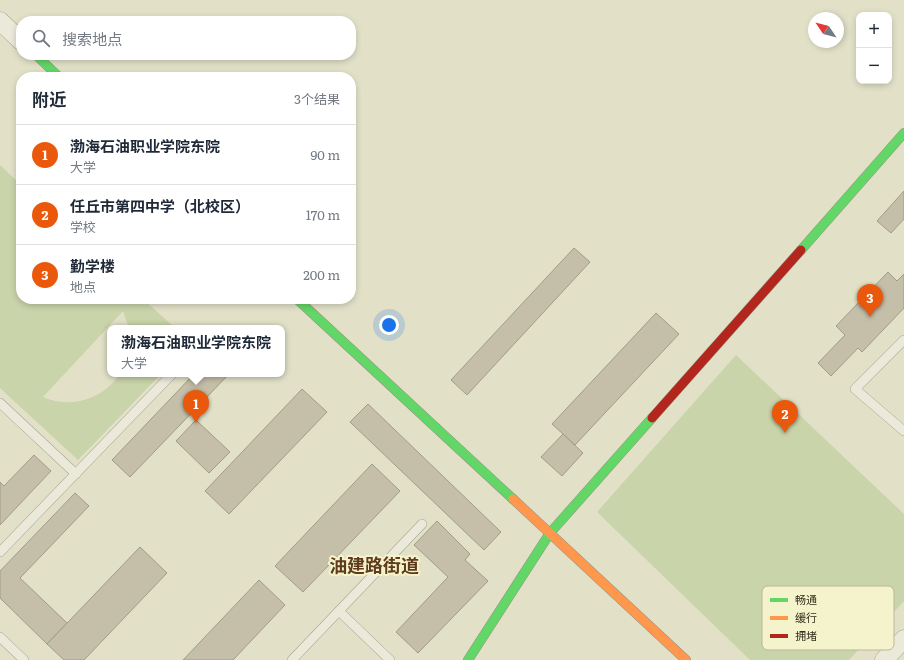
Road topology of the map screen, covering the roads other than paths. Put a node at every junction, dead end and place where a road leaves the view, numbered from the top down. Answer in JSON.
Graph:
{"nodes":[{"id":1,"x":0,"y":22,"type":"edge"},
{"id":2,"x":16,"y":36,"type":"edge"},
{"id":3,"x":41,"y":60,"type":"edge"},
{"id":4,"x":54,"y":72,"type":"edge"},
{"id":5,"x":904,"y":133,"type":"edge"},
{"id":6,"x":302,"y":304,"type":"edge"},
{"id":7,"x":904,"y":340,"type":"edge"},
{"id":8,"x":169,"y":377,"type":"edge"},
{"id":9,"x":0,"y":403,"type":"edge"},
{"id":10,"x":904,"y":432,"type":"edge"},
{"id":11,"x":76,"y":474,"type":"junction"},
{"id":12,"x":422,"y":524,"type":"dead end"},
{"id":13,"x":550,"y":534,"type":"junction"},
{"id":14,"x":0,"y":552,"type":"edge"},
{"id":15,"x":339,"y":611,"type":"junction"},
{"id":16,"x":0,"y":637,"type":"edge"},
{"id":17,"x":904,"y":639,"type":"edge"},
{"id":18,"x":894,"y":650,"type":"edge"},
{"id":19,"x":894,"y":650,"type":"edge"},
{"id":20,"x":24,"y":660,"type":"edge"},
{"id":21,"x":292,"y":660,"type":"edge"},
{"id":22,"x":390,"y":660,"type":"edge"},
{"id":23,"x":468,"y":660,"type":"edge"},
{"id":24,"x":686,"y":660,"type":"edge"},
{"id":25,"x":884,"y":660,"type":"edge"}],
"edges":[{"from":1,"to":2,"type":"street"},
{"from":3,"to":4,"type":"street"},
{"from":5,"to":13,"type":"street"},
{"from":6,"to":13,"type":"street"},
{"from":7,"to":10,"type":"lane"},
{"from":8,"to":11,"type":"lane"},
{"from":9,"to":11,"type":"lane"},
{"from":11,"to":14,"type":"lane"},
{"from":12,"to":15,"type":"lane"},
{"from":13,"to":23,"type":"street"},
{"from":13,"to":24,"type":"street"},
{"from":15,"to":21,"type":"lane"},
{"from":15,"to":22,"type":"lane"},
{"from":16,"to":20,"type":"lane"},
{"from":17,"to":19,"type":"street"},
{"from":18,"to":25,"type":"street"}]}
